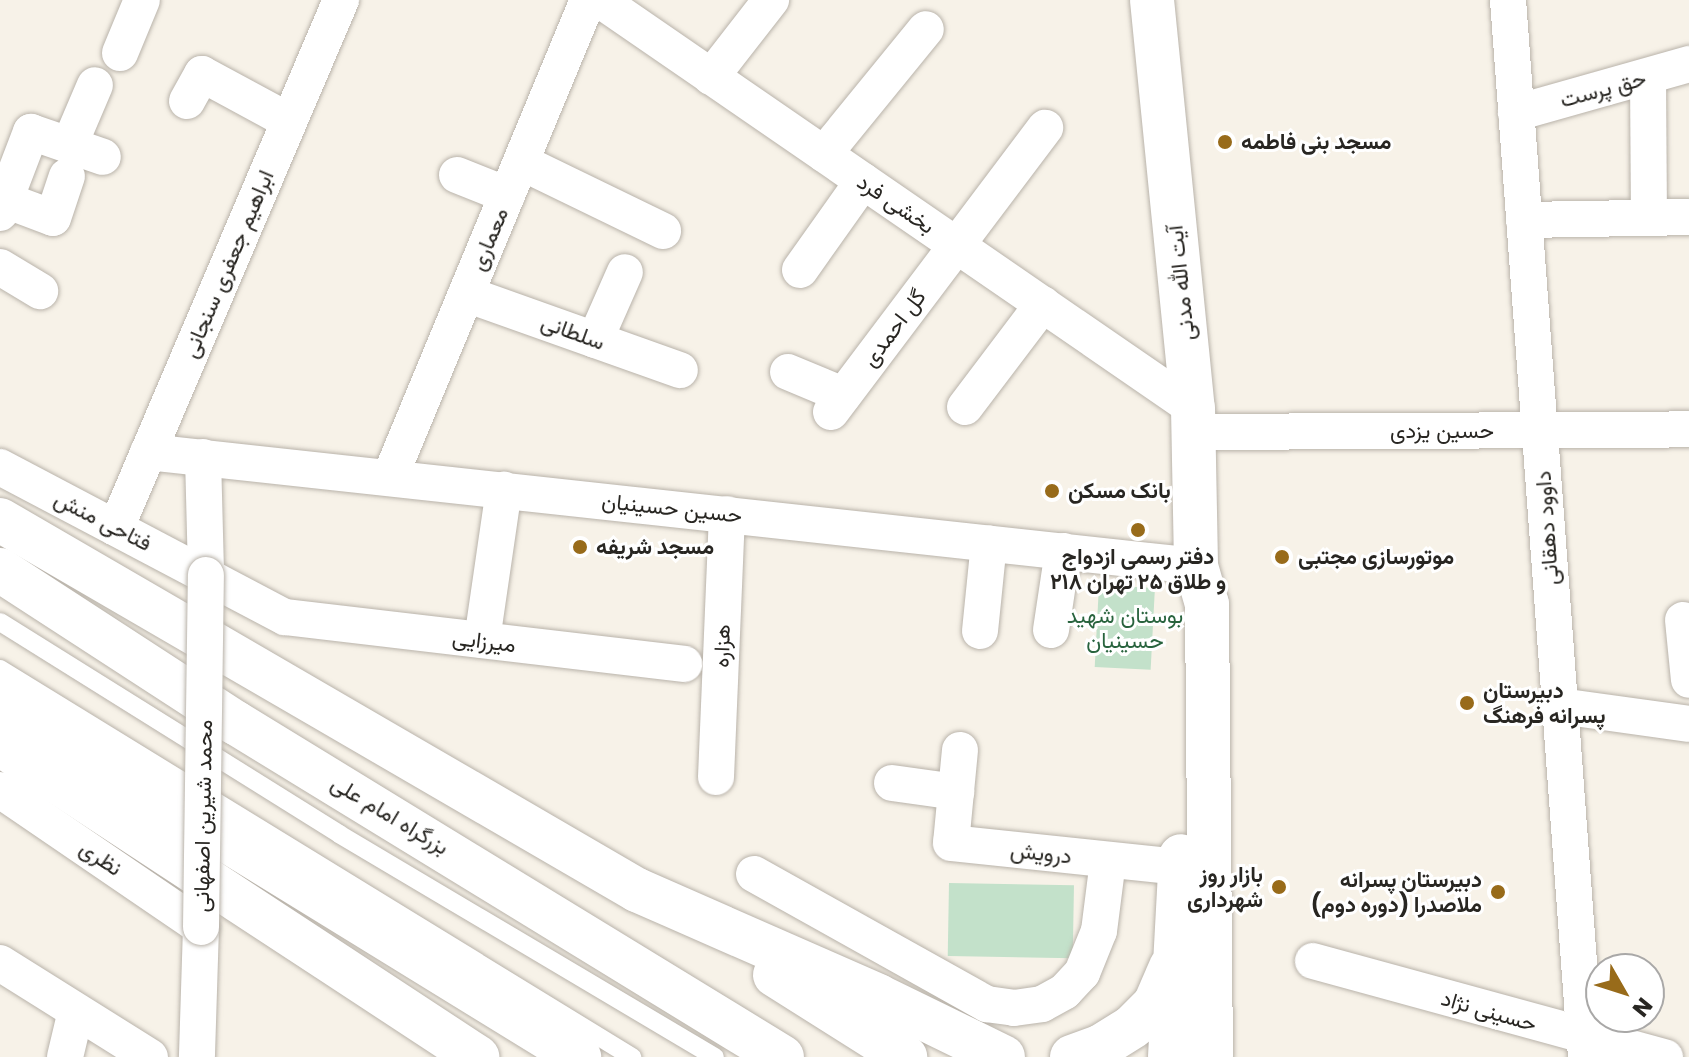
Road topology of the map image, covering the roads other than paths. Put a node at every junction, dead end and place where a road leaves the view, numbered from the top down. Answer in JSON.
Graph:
{"nodes":[{"id":1,"x":142,"y":0,"type":"edge"},
{"id":2,"x":341,"y":0,"type":"edge"},
{"id":3,"x":588,"y":0,"type":"edge"},
{"id":4,"x":600,"y":0,"type":"edge"},
{"id":5,"x":771,"y":0,"type":"edge"},
{"id":6,"x":1152,"y":0,"type":"edge"},
{"id":7,"x":1508,"y":0,"type":"edge"},
{"id":8,"x":926,"y":29,"type":"dead end"},
{"id":9,"x":120,"y":53,"type":"dead end"},
{"id":10,"x":1689,"y":64,"type":"edge"},
{"id":11,"x":711,"y":77,"type":"junction"},
{"id":12,"x":1648,"y":77,"type":"junction"},
{"id":13,"x":95,"y":85,"type":"dead end"},
{"id":14,"x":187,"y":101,"type":"dead end"},
{"id":15,"x":1516,"y":113,"type":"junction"},
{"id":16,"x":289,"y":121,"type":"junction"},
{"id":17,"x":1045,"y":128,"type":"dead end"},
{"id":18,"x":824,"y":154,"type":"junction"},
{"id":19,"x":103,"y":157,"type":"dead end"},
{"id":20,"x":68,"y":161,"type":"junction"},
{"id":21,"x":457,"y":175,"type":"dead end"},
{"id":22,"x":514,"y":179,"type":"junction"},
{"id":23,"x":863,"y":181,"type":"junction"},
{"id":24,"x":2,"y":207,"type":"edge"},
{"id":25,"x":1649,"y":217,"type":"junction"},
{"id":26,"x":1689,"y":217,"type":"edge"},
{"id":27,"x":1524,"y":220,"type":"junction"},
{"id":28,"x":663,"y":231,"type":"dead end"},
{"id":29,"x":957,"y":245,"type":"junction"},
{"id":30,"x":0,"y":267,"type":"edge"},
{"id":31,"x":800,"y":270,"type":"dead end"},
{"id":32,"x":625,"y":272,"type":"dead end"},
{"id":33,"x":40,"y":291,"type":"dead end"},
{"id":34,"x":466,"y":294,"type":"junction"},
{"id":35,"x":1043,"y":304,"type":"junction"},
{"id":36,"x":595,"y":340,"type":"junction"},
{"id":37,"x":680,"y":370,"type":"dead end"},
{"id":38,"x":788,"y":372,"type":"dead end"},
{"id":39,"x":965,"y":407,"type":"dead end"},
{"id":40,"x":1194,"y":420,"type":"junction"},
{"id":41,"x":1689,"y":429,"type":"edge"},
{"id":42,"x":1540,"y":430,"type":"junction"},
{"id":43,"x":148,"y":452,"type":"junction"},
{"id":44,"x":203,"y":457,"type":"junction"},
{"id":45,"x":0,"y":467,"type":"edge"},
{"id":46,"x":390,"y":477,"type":"junction"},
{"id":47,"x":504,"y":490,"type":"junction"},
{"id":48,"x":727,"y":514,"type":"junction"},
{"id":49,"x":0,"y":520,"type":"edge"},
{"id":50,"x":116,"y":528,"type":"junction"},
{"id":51,"x":989,"y":543,"type":"junction"},
{"id":52,"x":1063,"y":551,"type":"junction"},
{"id":53,"x":1196,"y":566,"type":"junction"},
{"id":54,"x":0,"y":570,"type":"edge"},
{"id":55,"x":206,"y":575,"type":"junction"},
{"id":56,"x":285,"y":617,"type":"joint"},
{"id":57,"x":1683,"y":620,"type":"dead end"},
{"id":58,"x":0,"y":622,"type":"edge"},
{"id":59,"x":1051,"y":630,"type":"dead end"},
{"id":60,"x":980,"y":631,"type":"dead end"},
{"id":61,"x":482,"y":640,"type":"junction"},
{"id":62,"x":684,"y":664,"type":"dead end"},
{"id":63,"x":0,"y":669,"type":"edge"},
{"id":64,"x":1689,"y":680,"type":"edge"},
{"id":65,"x":0,"y":701,"type":"edge"},
{"id":66,"x":1560,"y":706,"type":"junction"},
{"id":67,"x":1689,"y":724,"type":"edge"},
{"id":68,"x":0,"y":744,"type":"edge"},
{"id":69,"x":960,"y":750,"type":"dead end"},
{"id":70,"x":716,"y":777,"type":"dead end"},
{"id":71,"x":892,"y":783,"type":"dead end"},
{"id":72,"x":0,"y":790,"type":"edge"},
{"id":73,"x":956,"y":792,"type":"junction"},
{"id":74,"x":1108,"y":861,"type":"junction"},
{"id":75,"x":1196,"y":870,"type":"junction"},
{"id":76,"x":754,"y":874,"type":"dead end"},
{"id":77,"x":637,"y":890,"type":"junction"},
{"id":78,"x":201,"y":927,"type":"junction"},
{"id":79,"x":1194,"y":950,"type":"junction"},
{"id":80,"x":1313,"y":961,"type":"dead end"},
{"id":81,"x":0,"y":963,"type":"edge"},
{"id":82,"x":76,"y":1011,"type":"junction"},
{"id":83,"x":1585,"y":1047,"type":"edge"},
{"id":84,"x":65,"y":1057,"type":"edge"},
{"id":85,"x":150,"y":1057,"type":"edge"},
{"id":86,"x":197,"y":1057,"type":"edge"},
{"id":87,"x":477,"y":1057,"type":"edge"},
{"id":88,"x":579,"y":1057,"type":"edge"},
{"id":89,"x":632,"y":1057,"type":"edge"},
{"id":90,"x":715,"y":1057,"type":"edge"},
{"id":91,"x":782,"y":1057,"type":"edge"},
{"id":92,"x":905,"y":1057,"type":"edge"},
{"id":93,"x":1003,"y":1057,"type":"edge"},
{"id":94,"x":1072,"y":1057,"type":"edge"},
{"id":95,"x":1170,"y":1057,"type":"edge"},
{"id":96,"x":1211,"y":1057,"type":"edge"},
{"id":97,"x":1234,"y":1057,"type":"edge"},
{"id":98,"x":1665,"y":1057,"type":"edge"}],
"edges":[{"from":1,"to":9,"type":"street"},
{"from":2,"to":16,"type":"street","name":"ابراهیم جعفری سنجانی"},
{"from":3,"to":22,"type":"street","name":"معماری"},
{"from":4,"to":11,"type":"street","name":"بخشی فرد"},
{"from":5,"to":11,"type":"street"},
{"from":6,"to":40,"type":"main road","name":"آیت الله مدنی"},
{"from":7,"to":15,"type":"street","name":"داوود دهقانی"},
{"from":8,"to":18,"type":"street"},
{"from":10,"to":12,"type":"street","name":"حق پرست"},
{"from":11,"to":18,"type":"street","name":"بخشی فرد"},
{"from":12,"to":15,"type":"street","name":"حق پرست"},
{"from":12,"to":25,"type":"street"},
{"from":13,"to":20,"type":"street"},
{"from":14,"to":16,"type":"street"},
{"from":15,"to":27,"type":"street","name":"داوود دهقانی"},
{"from":16,"to":43,"type":"street","name":"ابراهیم جعفری سنجانی"},
{"from":17,"to":29,"type":"street","name":"گل احمدی"},
{"from":18,"to":23,"type":"street","name":"بخشی فرد"},
{"from":19,"to":20,"type":"street"},
{"from":20,"to":24,"type":"street"},
{"from":20,"to":24,"type":"street"},
{"from":21,"to":22,"type":"street"},
{"from":22,"to":28,"type":"street"},
{"from":22,"to":34,"type":"street","name":"معماری"},
{"from":23,"to":29,"type":"street","name":"بخشی فرد"},
{"from":23,"to":31,"type":"street"},
{"from":25,"to":26,"type":"street"},
{"from":25,"to":27,"type":"street"},
{"from":27,"to":42,"type":"street","name":"داوود دهقانی"},
{"from":29,"to":35,"type":"street","name":"بخشی فرد"},
{"from":29,"to":38,"type":"street","name":"گل احمدی"},
{"from":30,"to":33,"type":"street"},
{"from":32,"to":36,"type":"street"},
{"from":34,"to":36,"type":"street","name":"سلطانی"},
{"from":34,"to":46,"type":"street","name":"معماری"},
{"from":35,"to":39,"type":"street"},
{"from":35,"to":40,"type":"street","name":"بخشی فرد"},
{"from":36,"to":37,"type":"street","name":"سلطانی"},
{"from":40,"to":42,"type":"street","name":"حسین یزدی"},
{"from":40,"to":53,"type":"main road","name":"آیت الله مدنی"},
{"from":41,"to":42,"type":"street","name":"حسین یزدی"},
{"from":42,"to":66,"type":"street","name":"داوود دهقانی"},
{"from":43,"to":44,"type":"street","name":"حسین حسینیان"},
{"from":43,"to":50,"type":"street","name":"ابراهیم جعفری سنجانی"},
{"from":44,"to":46,"type":"street","name":"حسین حسینیان"},
{"from":44,"to":55,"type":"street","name":"محمد شیرین اصفهانی"},
{"from":45,"to":50,"type":"street","name":"فتاحی منش"},
{"from":46,"to":47,"type":"street","name":"حسین حسینیان"},
{"from":47,"to":48,"type":"street","name":"حسین حسینیان"},
{"from":47,"to":61,"type":"street"},
{"from":48,"to":51,"type":"street","name":"حسین حسینیان"},
{"from":48,"to":70,"type":"street","name":"هزاره"},
{"from":49,"to":77,"type":"main road"},
{"from":50,"to":55,"type":"street","name":"فتاحی منش"},
{"from":51,"to":52,"type":"street","name":"حسین حسینیان"},
{"from":51,"to":60,"type":"street"},
{"from":52,"to":53,"type":"street","name":"حسین حسینیان"},
{"from":52,"to":59,"type":"street"},
{"from":53,"to":75,"type":"main road","name":"آیت الله مدنی"},
{"from":54,"to":91,"type":"main road","name":"بزرگراه امام علی"},
{"from":55,"to":56,"type":"street","name":"فتاحی منش"},
{"from":55,"to":78,"type":"street","name":"محمد شیرین اصفهانی","bridge":true},
{"from":56,"to":61,"type":"street","name":"میرزایی"},
{"from":57,"to":64,"type":"street"},
{"from":58,"to":90,"type":"lane"},
{"from":61,"to":62,"type":"street","name":"میرزایی"},
{"from":63,"to":89,"type":"lane"},
{"from":65,"to":88,"type":"main road"},
{"from":66,"to":67,"type":"street"},
{"from":66,"to":83,"type":"street","name":"داوود دهقانی"},
{"from":68,"to":87,"type":"main road"},
{"from":69,"to":73,"type":"street","name":"درویش"},
{"from":71,"to":73,"type":"street"},
{"from":72,"to":78,"type":"street","name":"نظری"},
{"from":73,"to":74,"type":"street","name":"درویش"},
{"from":74,"to":75,"type":"street","name":"درویش"},
{"from":74,"to":76,"type":"street"},
{"from":75,"to":79,"type":"main road","name":"آیت الله مدنی"},
{"from":77,"to":92,"type":"main road"},
{"from":77,"to":93,"type":"main road"},
{"from":78,"to":86,"type":"street","name":"محمد شیرین اصفهانی"},
{"from":79,"to":94,"type":"main road"},
{"from":79,"to":95,"type":"main road","name":"آیت الله مدنی"},
{"from":79,"to":96,"type":"main road","name":"آیت الله مدنی"},
{"from":79,"to":97,"type":"main road"},
{"from":80,"to":83,"type":"street","name":"حسینی نژاد"},
{"from":81,"to":82,"type":"street"},
{"from":82,"to":84,"type":"street"},
{"from":82,"to":85,"type":"street"},
{"from":83,"to":98,"type":"street","name":"حسینی نژاد"}]}
